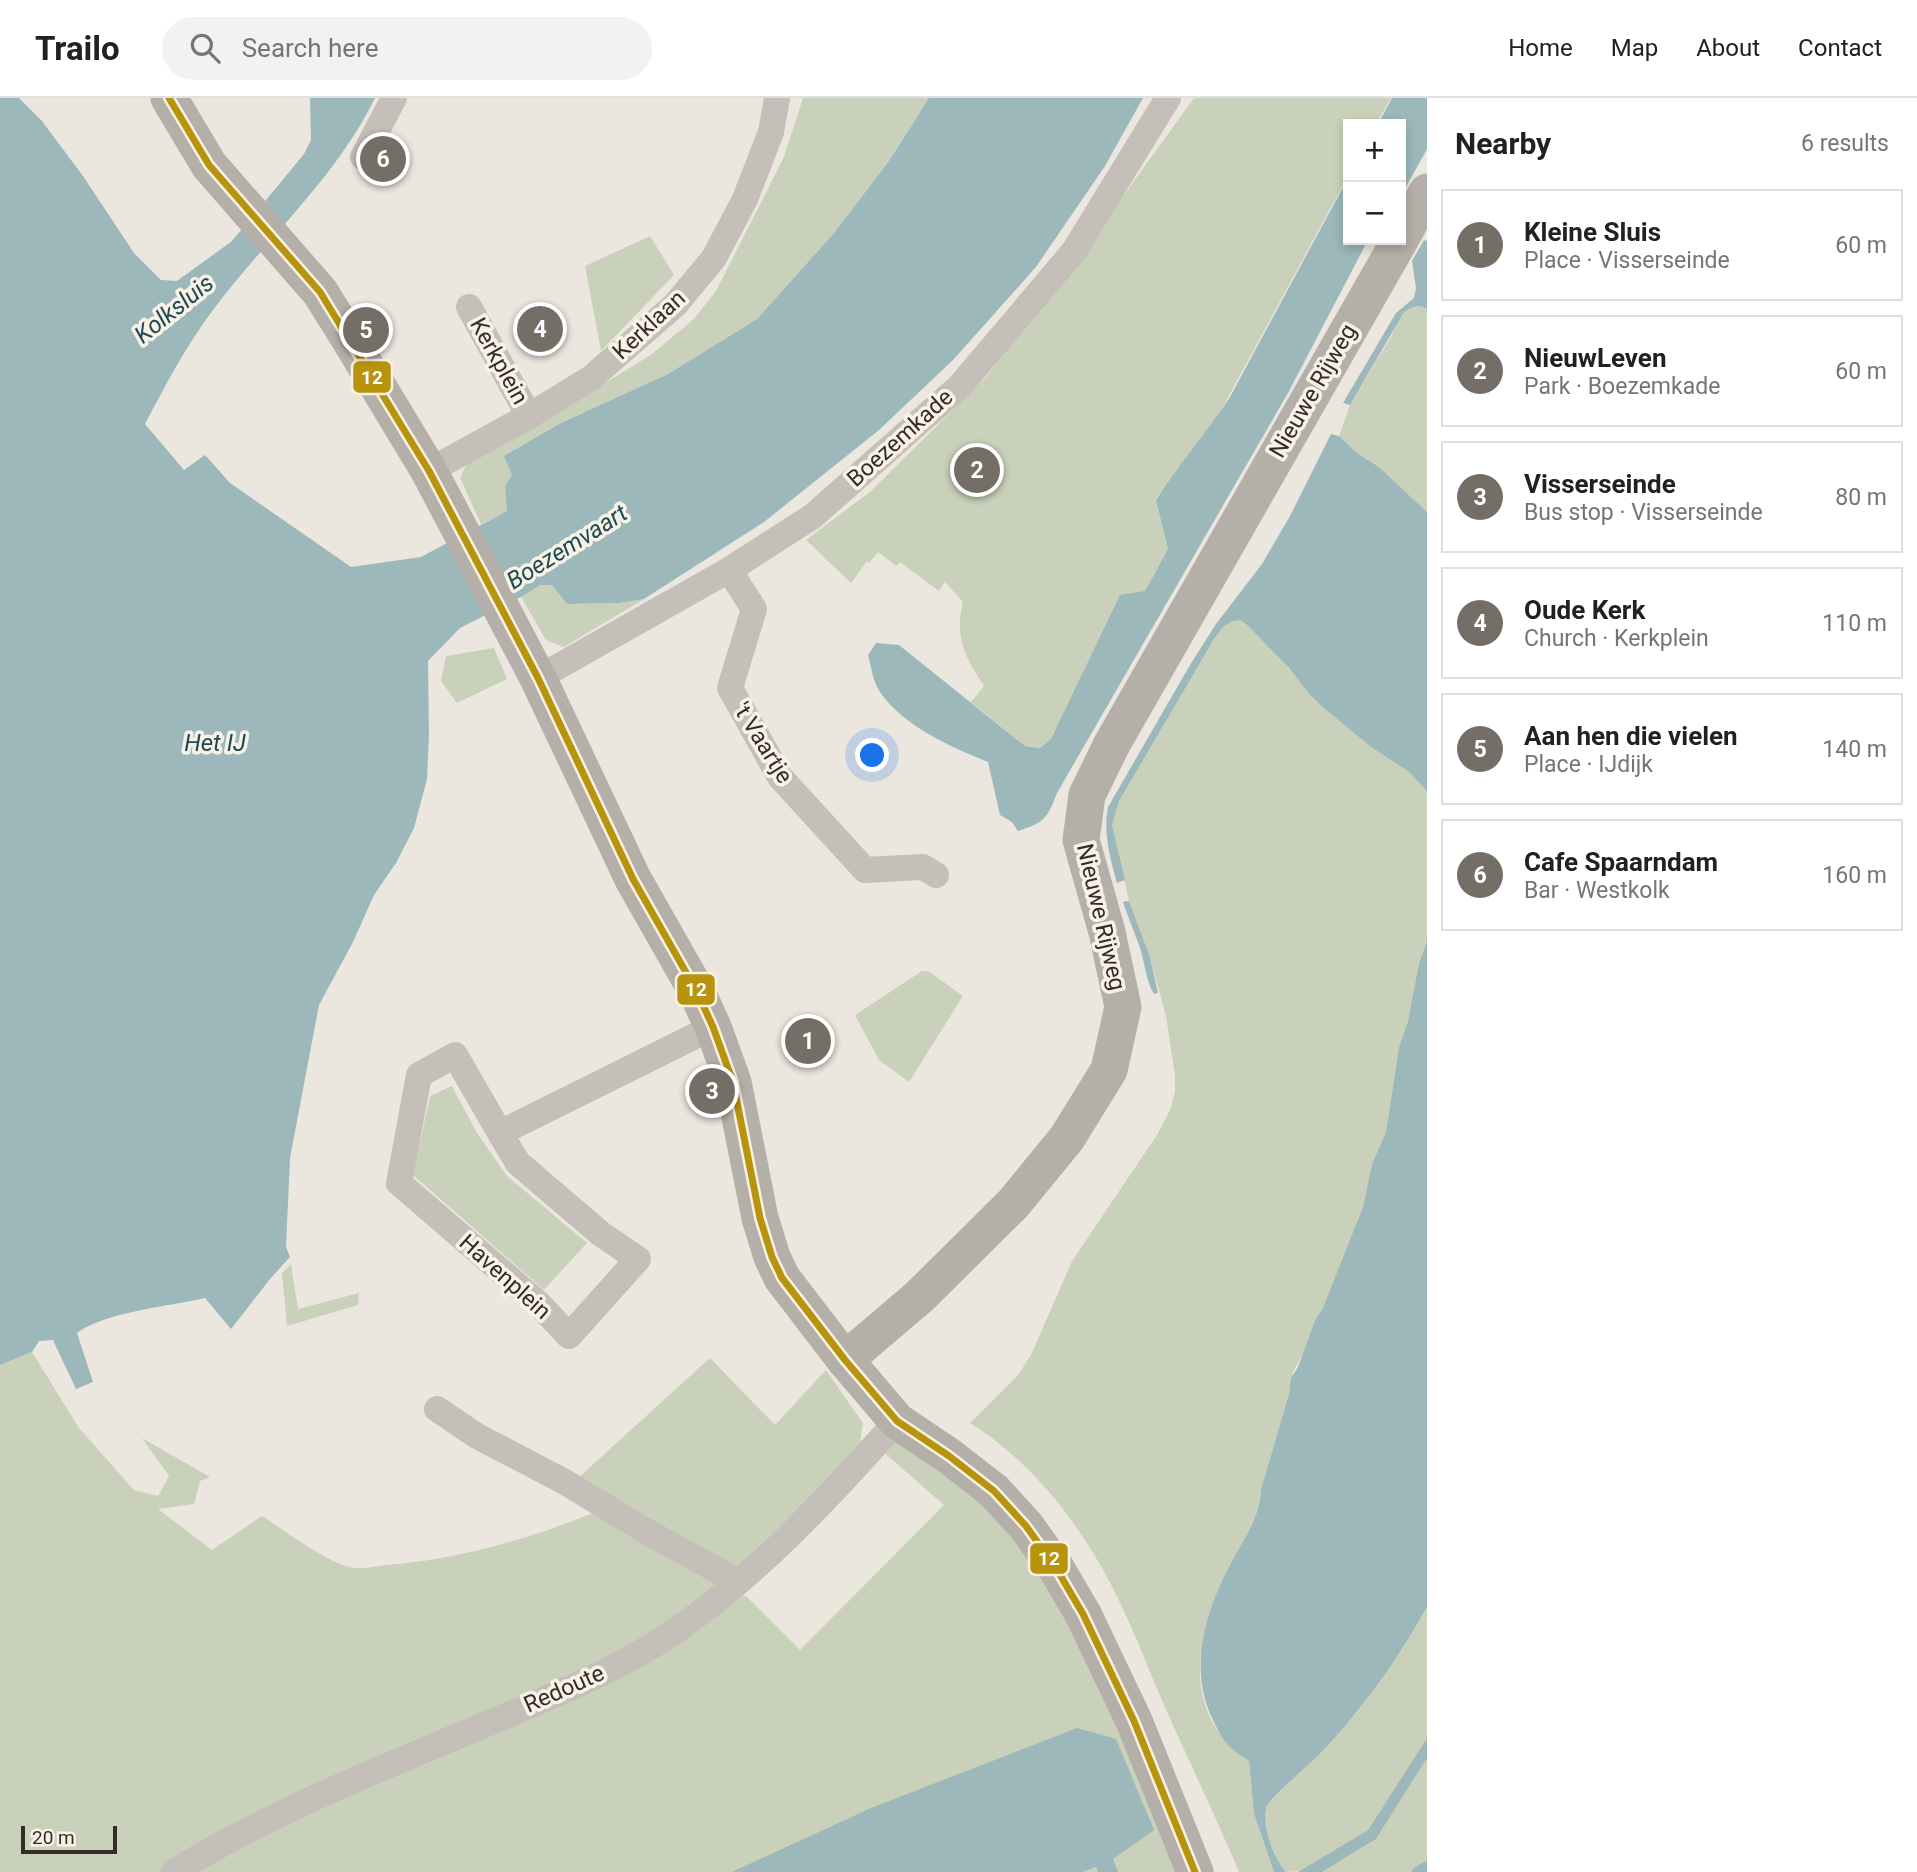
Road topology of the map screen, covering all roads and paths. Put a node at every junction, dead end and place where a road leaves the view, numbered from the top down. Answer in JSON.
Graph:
{"nodes":[{"id":1,"x":169,"y":98,"type":"edge"},
{"id":2,"x":394,"y":98,"type":"edge"},
{"id":3,"x":777,"y":98,"type":"edge"},
{"id":4,"x":1168,"y":98,"type":"edge"},
{"id":5,"x":363,"y":157,"type":"dead end"},
{"id":6,"x":1427,"y":192,"type":"edge"},
{"id":7,"x":1406,"y":229,"type":"edge"},
{"id":8,"x":1397,"y":245,"type":"edge"},
{"id":9,"x":469,"y":307,"type":"dead end"},
{"id":10,"x":529,"y":416,"type":"junction"},
{"id":11,"x":429,"y":471,"type":"junction"},
{"id":12,"x":729,"y":570,"type":"junction"},
{"id":13,"x":538,"y":678,"type":"junction"},
{"id":14,"x":936,"y":875,"type":"dead end"},
{"id":15,"x":713,"y":1027,"type":"junction"},
{"id":16,"x":500,"y":1133,"type":"junction"},
{"id":17,"x":845,"y":1360,"type":"junction"},
{"id":18,"x":437,"y":1409,"type":"dead end"},
{"id":19,"x":897,"y":1422,"type":"junction"},
{"id":20,"x":737,"y":1581,"type":"junction"},
{"id":21,"x":174,"y":1872,"type":"edge"},
{"id":22,"x":1195,"y":1872,"type":"edge"}],
"edges":[{"from":1,"to":11,"type":"street"},
{"from":2,"to":5,"type":"street"},
{"from":3,"to":10,"type":"street","name":"Kerklaan"},
{"from":4,"to":12,"type":"street","name":"Boezemkade"},
{"from":6,"to":7,"type":"street","name":"Nieuwe Rijweg"},
{"from":8,"to":17,"type":"street","name":"Nieuwe Rijweg"},
{"from":9,"to":10,"type":"street","name":"Kerkplein"},
{"from":10,"to":11,"type":"street","name":"Kerklaan"},
{"from":11,"to":13,"type":"street"},
{"from":12,"to":13,"type":"street","name":"Boezemkade"},
{"from":12,"to":14,"type":"street","name":"'t Vaartje"},
{"from":13,"to":15,"type":"street"},
{"from":15,"to":16,"type":"street"},
{"from":15,"to":17,"type":"street"},
{"from":16,"to":16,"type":"street","name":"Havenplein"},
{"from":17,"to":19,"type":"street"},
{"from":18,"to":20,"type":"street"},
{"from":19,"to":20,"type":"street","name":"Redoute"},
{"from":19,"to":22,"type":"street"},
{"from":20,"to":21,"type":"street","name":"Redoute"}]}
